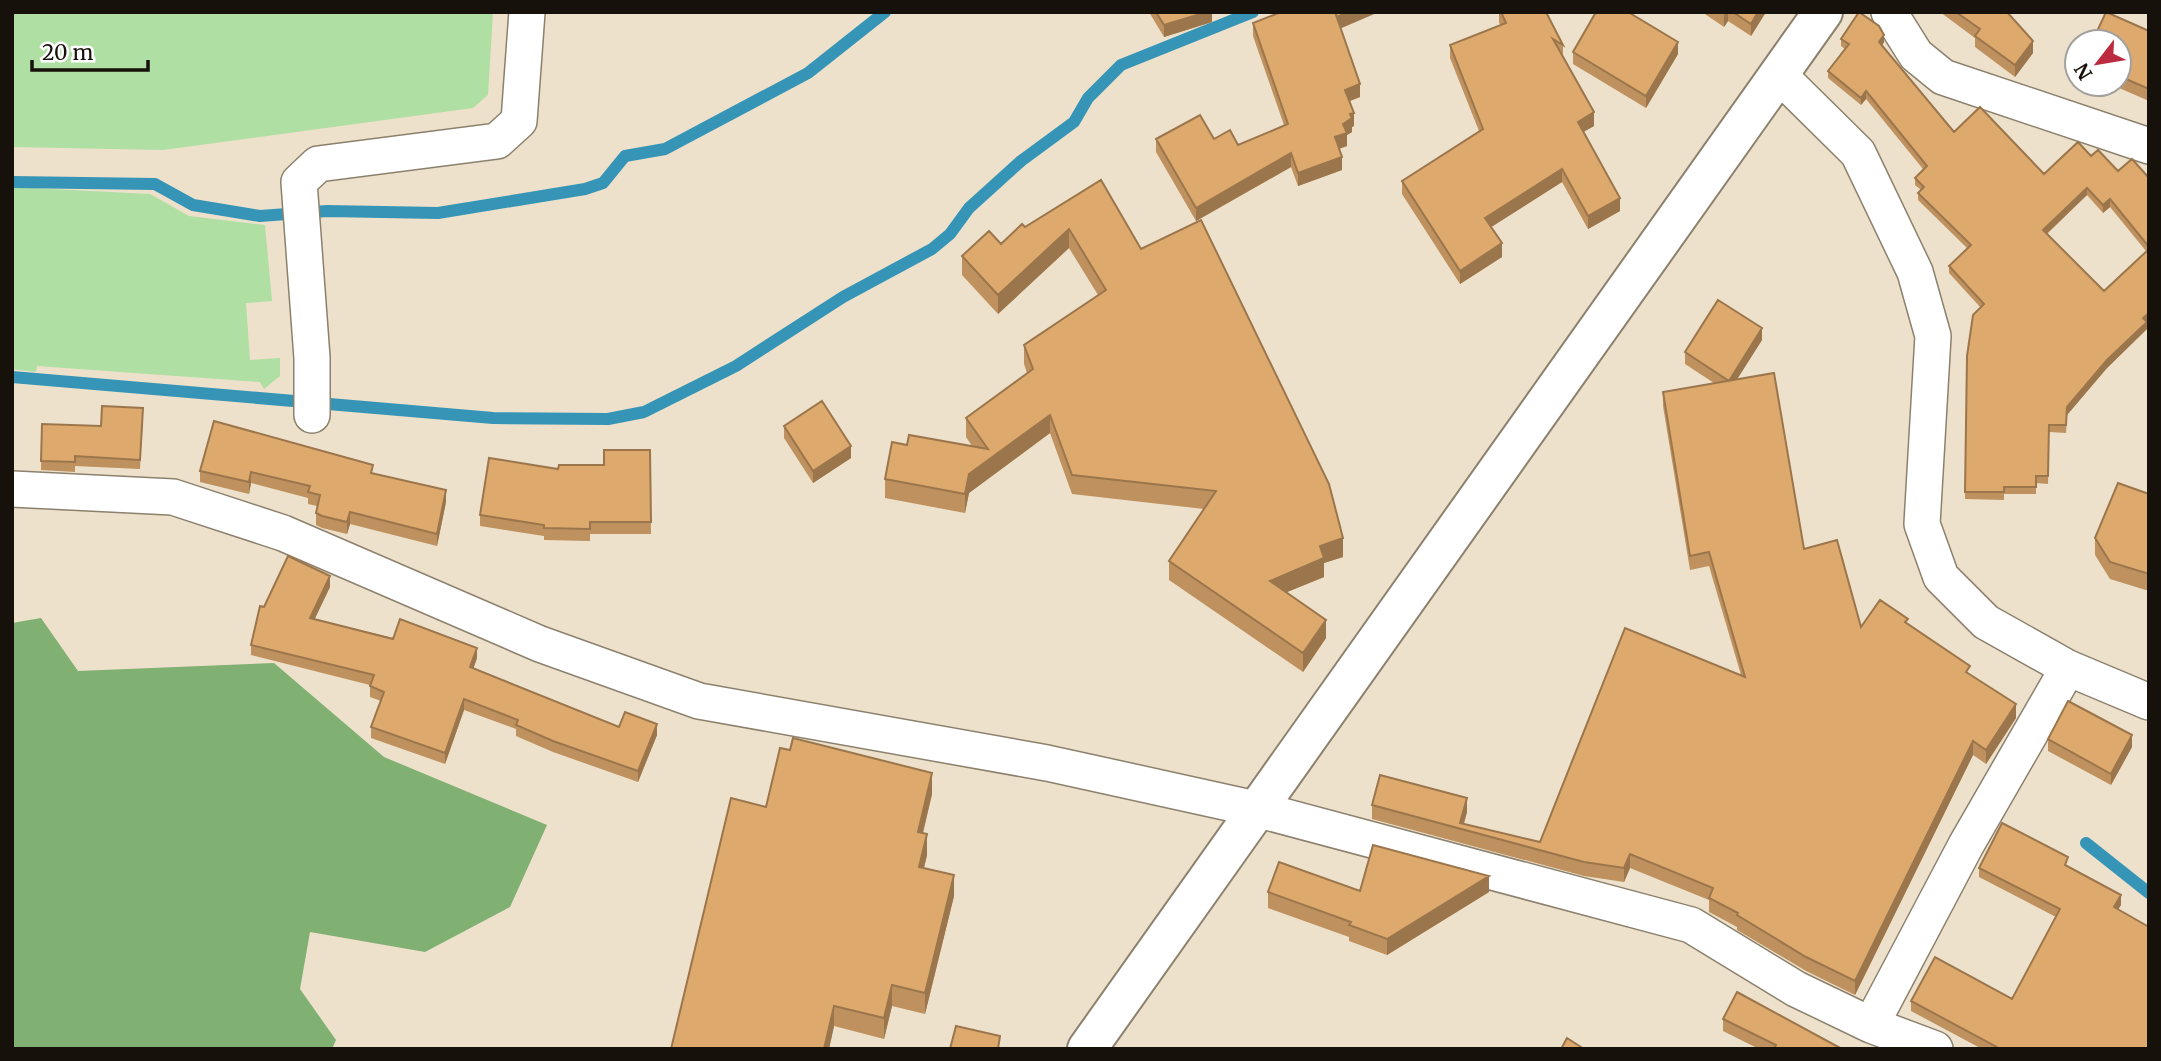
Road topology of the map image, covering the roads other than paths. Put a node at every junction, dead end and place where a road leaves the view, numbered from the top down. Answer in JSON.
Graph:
{"nodes":[{"id":1,"x":527,"y":12,"type":"edge"},
{"id":2,"x":1823,"y":12,"type":"edge"},
{"id":3,"x":1889,"y":12,"type":"edge"},
{"id":4,"x":1779,"y":75,"type":"junction"},
{"id":5,"x":2149,"y":146,"type":"edge"},
{"id":6,"x":312,"y":415,"type":"dead end"},
{"id":7,"x":12,"y":489,"type":"edge"},
{"id":8,"x":2068,"y":668,"type":"junction"},
{"id":9,"x":2149,"y":702,"type":"edge"},
{"id":10,"x":1256,"y":809,"type":"junction"},
{"id":11,"x":1871,"y":1025,"type":"junction"},
{"id":12,"x":1087,"y":1049,"type":"edge"},
{"id":13,"x":1936,"y":1049,"type":"edge"}],
"edges":[{"from":1,"to":6,"type":"street"},
{"from":2,"to":4,"type":"street"},
{"from":3,"to":5,"type":"street"},
{"from":4,"to":8,"type":"street"},
{"from":4,"to":10,"type":"street"},
{"from":7,"to":10,"type":"street"},
{"from":8,"to":9,"type":"street"},
{"from":8,"to":11,"type":"street"},
{"from":10,"to":11,"type":"street"},
{"from":10,"to":12,"type":"street"},
{"from":11,"to":13,"type":"street"}]}
